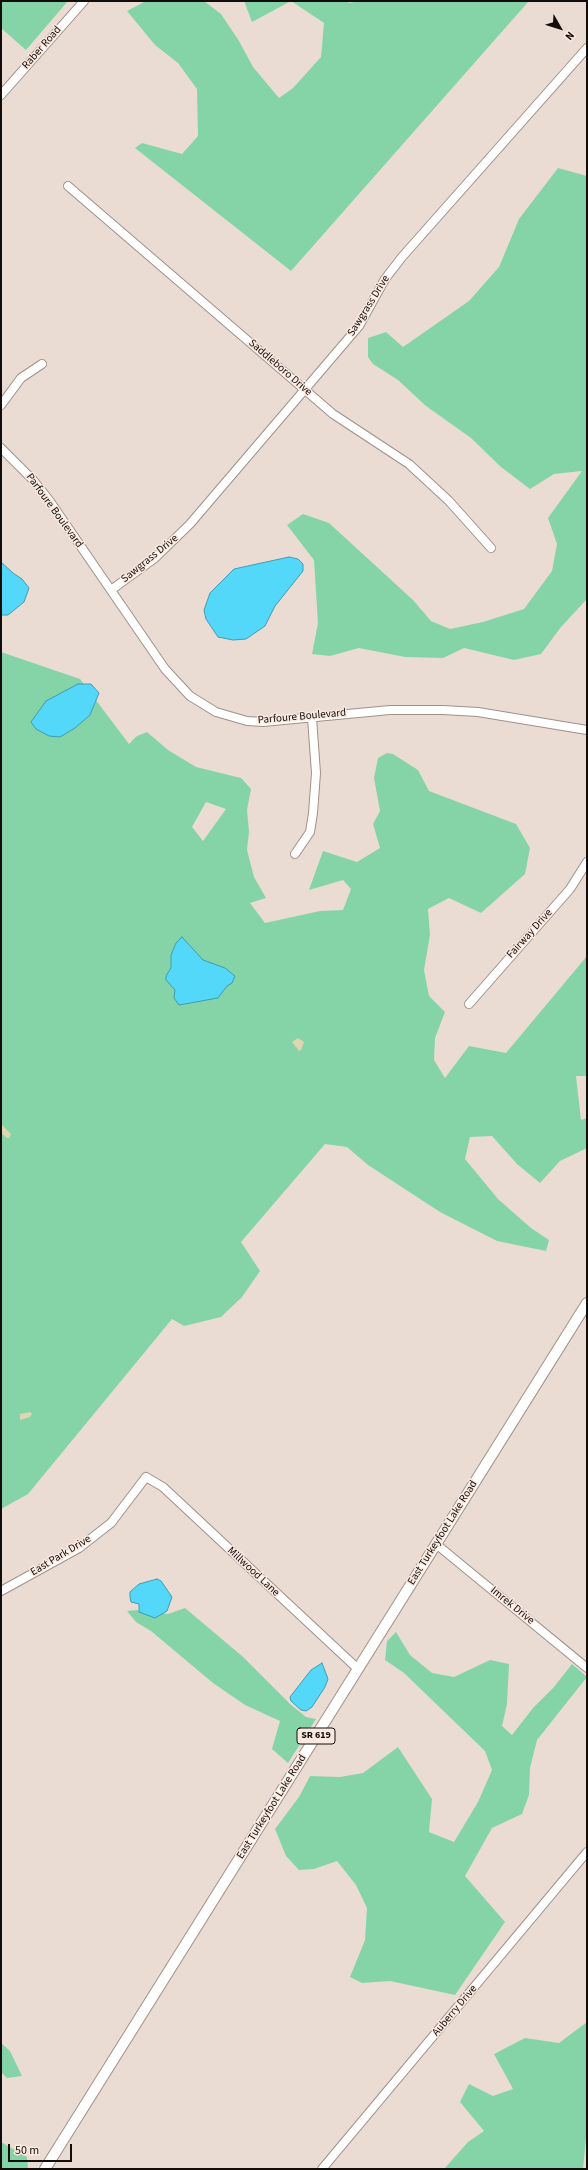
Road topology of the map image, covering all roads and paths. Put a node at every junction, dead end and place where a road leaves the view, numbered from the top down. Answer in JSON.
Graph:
{"nodes":[{"id":1,"x":84,"y":1,"type":"edge"},
{"id":2,"x":587,"y":48,"type":"edge"},
{"id":3,"x":1,"y":95,"type":"edge"},
{"id":4,"x":68,"y":186,"type":"dead end"},
{"id":5,"x":42,"y":364,"type":"dead end"},
{"id":6,"x":305,"y":390,"type":"junction"},
{"id":7,"x":1,"y":405,"type":"edge"},
{"id":8,"x":1,"y":448,"type":"edge"},
{"id":9,"x":491,"y":548,"type":"dead end"},
{"id":10,"x":111,"y":590,"type":"junction"},
{"id":11,"x":312,"y":718,"type":"junction"},
{"id":12,"x":587,"y":730,"type":"edge"},
{"id":13,"x":295,"y":854,"type":"dead end"},
{"id":14,"x":587,"y":862,"type":"edge"},
{"id":15,"x":469,"y":1004,"type":"dead end"},
{"id":16,"x":587,"y":1303,"type":"edge"},
{"id":17,"x":146,"y":1477,"type":"joint"},
{"id":18,"x":436,"y":1544,"type":"junction"},
{"id":19,"x":1,"y":1591,"type":"edge"},
{"id":20,"x":587,"y":1668,"type":"edge"},
{"id":21,"x":358,"y":1669,"type":"junction"},
{"id":22,"x":587,"y":1852,"type":"edge"},
{"id":23,"x":45,"y":2169,"type":"edge"},
{"id":24,"x":322,"y":2169,"type":"edge"}],
"edges":[{"from":1,"to":3,"type":"street","name":"Raber Road"},
{"from":2,"to":6,"type":"street","name":"Sawgrass Drive"},
{"from":4,"to":6,"type":"street","name":"Saddleboro Drive"},
{"from":5,"to":7,"type":"street"},
{"from":6,"to":9,"type":"street","name":"Saddleboro Drive"},
{"from":6,"to":10,"type":"street","name":"Sawgrass Drive"},
{"from":8,"to":10,"type":"street","name":"Parfoure Boulevard"},
{"from":10,"to":11,"type":"street","name":"Parfoure Boulevard"},
{"from":11,"to":12,"type":"street","name":"Parfoure Boulevard"},
{"from":11,"to":13,"type":"street"},
{"from":14,"to":15,"type":"street","name":"Fairway Drive"},
{"from":16,"to":18,"type":"main road","name":"East Turkeyfoot Lake Road","number":"SR 619"},
{"from":17,"to":19,"type":"street","name":"East Park Drive"},
{"from":17,"to":21,"type":"street","name":"Millwood Lane"},
{"from":18,"to":20,"type":"street","name":"Imrek Drive"},
{"from":18,"to":21,"type":"main road","name":"East Turkeyfoot Lake Road","number":"SR 619"},
{"from":21,"to":23,"type":"main road","name":"East Turkeyfoot Lake Road","number":"SR 619"},
{"from":22,"to":24,"type":"street","name":"Auberry Drive"}]}
